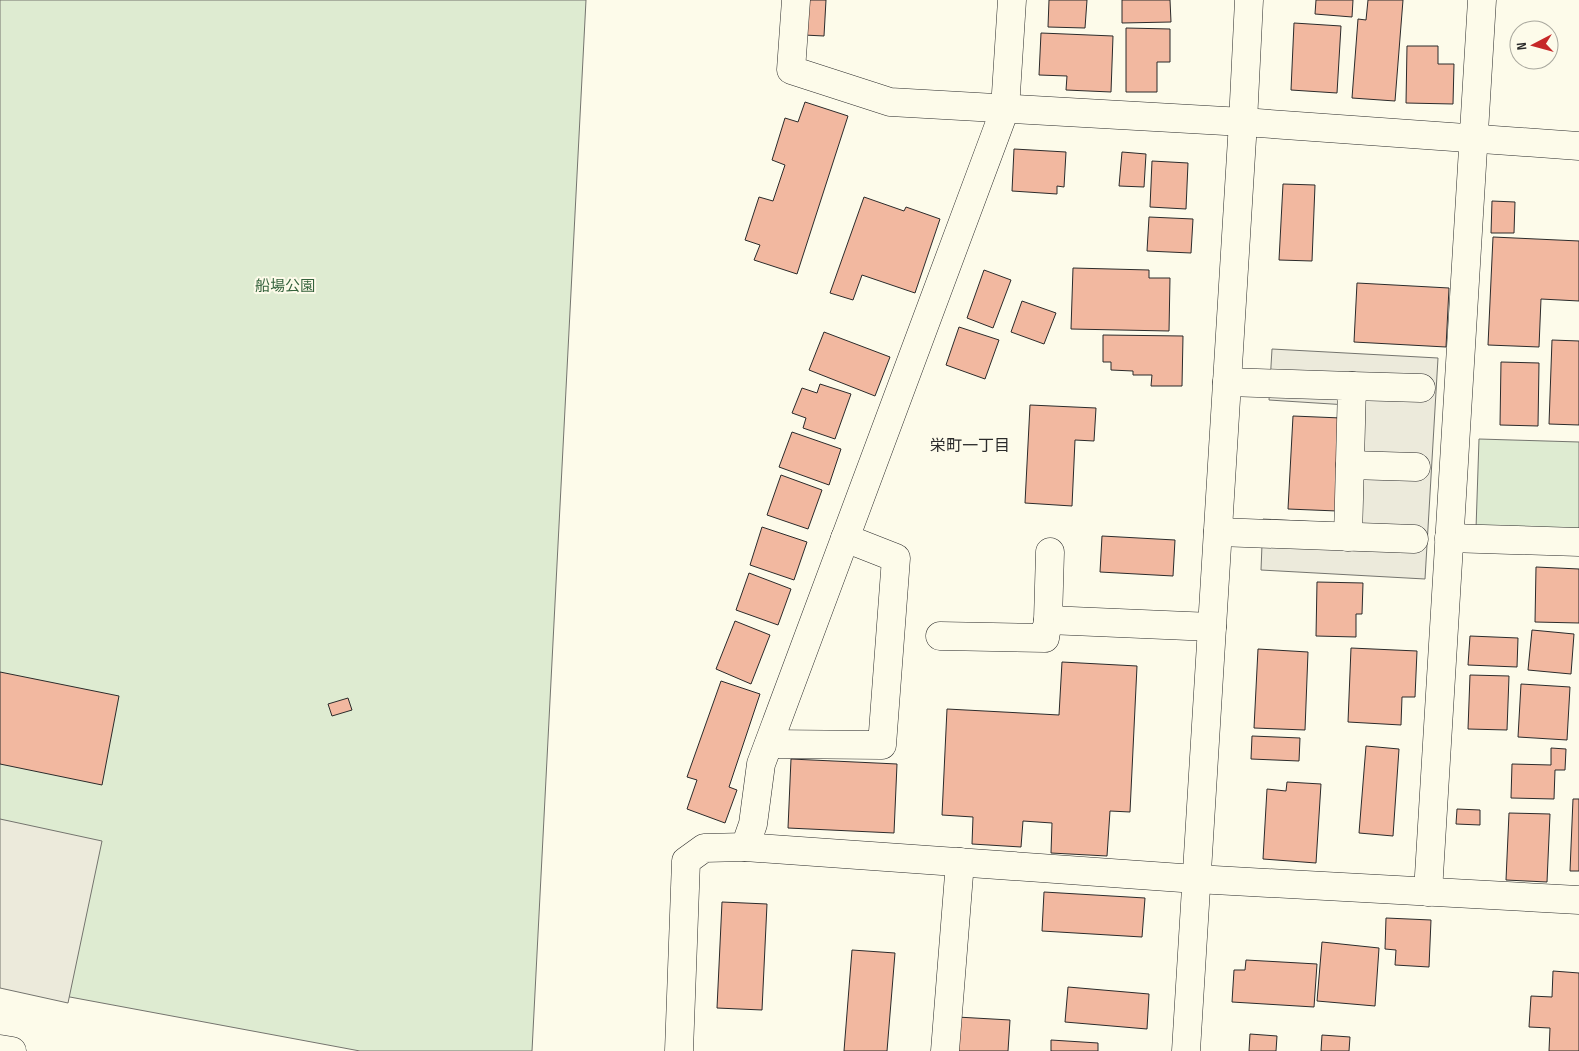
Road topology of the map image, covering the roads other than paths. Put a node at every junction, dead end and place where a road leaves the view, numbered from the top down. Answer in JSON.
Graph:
{"nodes":[{"id":1,"x":796,"y":0,"type":"edge"},
{"id":2,"x":1012,"y":0,"type":"edge"},
{"id":3,"x":1249,"y":0,"type":"edge"},
{"id":4,"x":1482,"y":0,"type":"edge"},
{"id":5,"x":1005,"y":109,"type":"junction"},
{"id":6,"x":1243,"y":122,"type":"junction"},
{"id":7,"x":1473,"y":138,"type":"junction"},
{"id":8,"x":1579,"y":146,"type":"edge"},
{"id":9,"x":1227,"y":382,"type":"junction"},
{"id":10,"x":1352,"y":386,"type":"junction"},
{"id":11,"x":1421,"y":388,"type":"dead end"},
{"id":12,"x":1350,"y":466,"type":"junction"},
{"id":13,"x":1416,"y":467,"type":"dead end"},
{"id":14,"x":1218,"y":532,"type":"junction"},
{"id":15,"x":1348,"y":537,"type":"junction"},
{"id":16,"x":845,"y":538,"type":"junction"},
{"id":17,"x":1449,"y":538,"type":"junction"},
{"id":18,"x":1414,"y":539,"type":"dead end"},
{"id":19,"x":1579,"y":542,"type":"edge"},
{"id":20,"x":1050,"y":552,"type":"dead end"},
{"id":21,"x":1048,"y":620,"type":"junction"},
{"id":22,"x":1212,"y":627,"type":"junction"},
{"id":23,"x":940,"y":636,"type":"dead end"},
{"id":24,"x":765,"y":754,"type":"junction"},
{"id":25,"x":745,"y":847,"type":"junction"},
{"id":26,"x":960,"y":862,"type":"junction"},
{"id":27,"x":1196,"y":880,"type":"junction"},
{"id":28,"x":1428,"y":892,"type":"junction"},
{"id":29,"x":1579,"y":900,"type":"edge"},
{"id":30,"x":0,"y":1049,"type":"edge"},
{"id":31,"x":12,"y":1051,"type":"edge"},
{"id":32,"x":678,"y":1051,"type":"edge"},
{"id":33,"x":945,"y":1051,"type":"edge"},
{"id":34,"x":1186,"y":1051,"type":"edge"}],
"edges":[{"from":1,"to":5,"type":"main road"},
{"from":2,"to":5,"type":"main road"},
{"from":3,"to":6,"type":"main road"},
{"from":4,"to":7,"type":"main road"},
{"from":5,"to":6,"type":"main road"},
{"from":5,"to":16,"type":"main road"},
{"from":6,"to":7,"type":"main road"},
{"from":6,"to":9,"type":"main road"},
{"from":7,"to":8,"type":"main road"},
{"from":7,"to":17,"type":"main road"},
{"from":9,"to":10,"type":"main road"},
{"from":9,"to":14,"type":"main road"},
{"from":10,"to":11,"type":"main road"},
{"from":10,"to":12,"type":"main road"},
{"from":12,"to":13,"type":"main road"},
{"from":12,"to":15,"type":"main road"},
{"from":14,"to":15,"type":"main road"},
{"from":14,"to":22,"type":"main road"},
{"from":15,"to":18,"type":"main road"},
{"from":16,"to":24,"type":"main road"},
{"from":16,"to":24,"type":"main road"},
{"from":17,"to":19,"type":"main road"},
{"from":17,"to":28,"type":"main road"},
{"from":20,"to":21,"type":"main road"},
{"from":21,"to":22,"type":"main road"},
{"from":21,"to":23,"type":"main road"},
{"from":22,"to":27,"type":"main road"},
{"from":24,"to":25,"type":"main road"},
{"from":25,"to":26,"type":"main road"},
{"from":25,"to":32,"type":"main road"},
{"from":26,"to":27,"type":"main road"},
{"from":26,"to":33,"type":"main road"},
{"from":27,"to":28,"type":"main road"},
{"from":27,"to":34,"type":"main road"},
{"from":28,"to":29,"type":"main road"},
{"from":30,"to":31,"type":"main road"}]}
